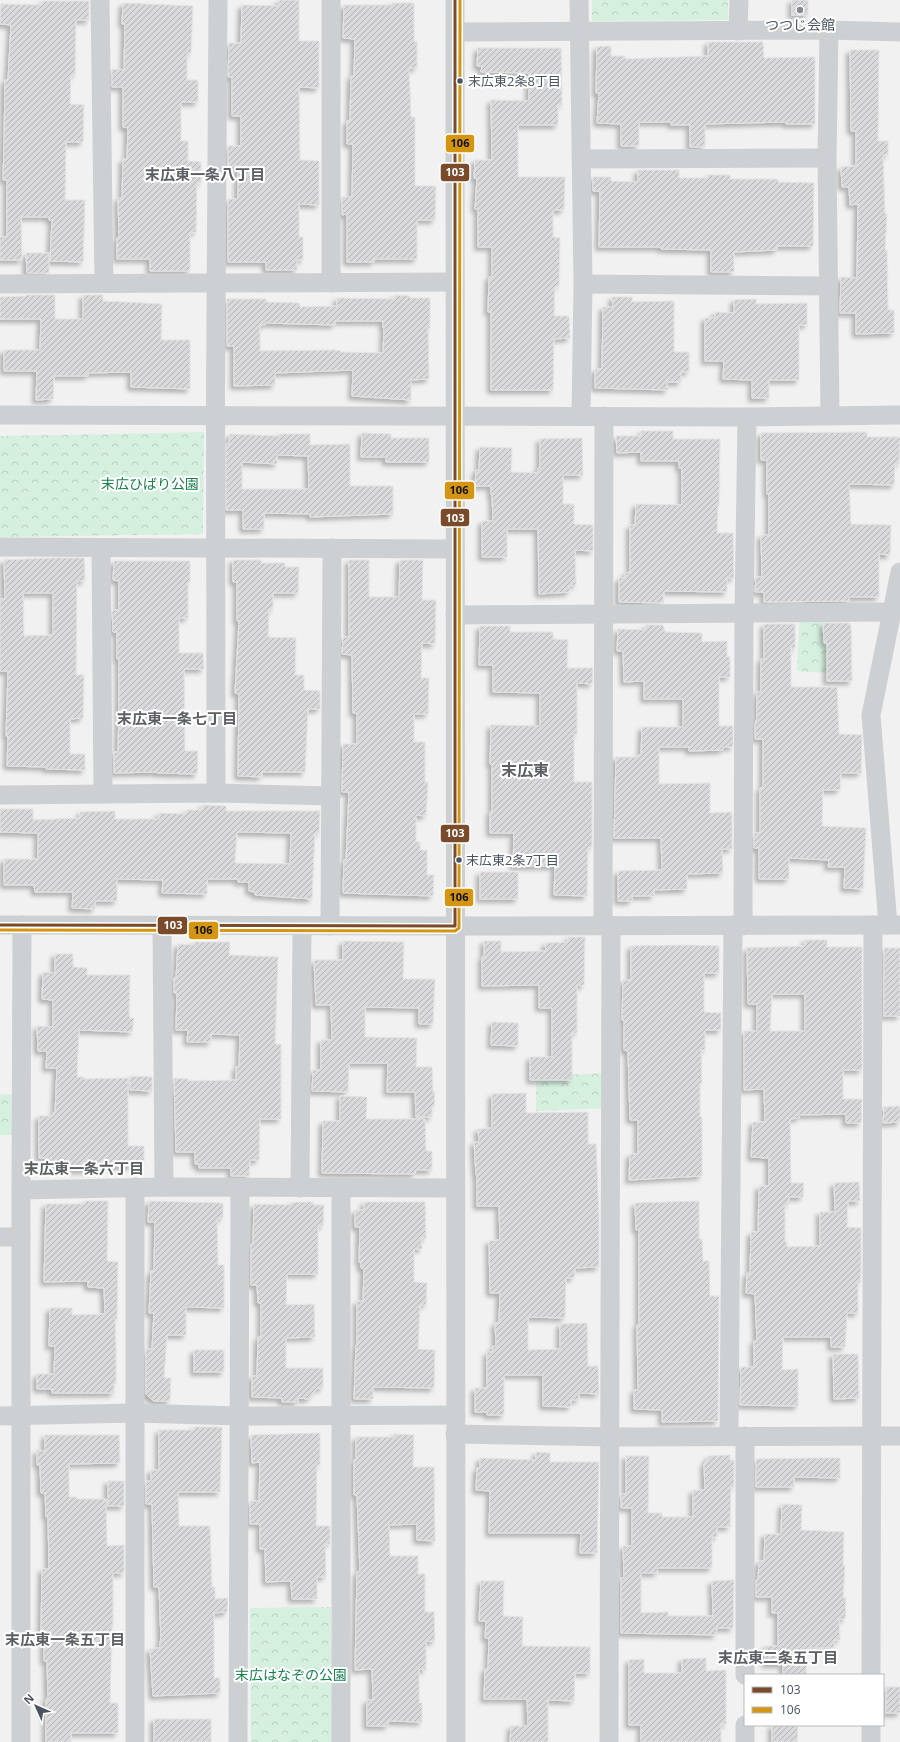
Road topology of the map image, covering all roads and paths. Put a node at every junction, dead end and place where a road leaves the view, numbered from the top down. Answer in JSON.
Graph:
{"nodes":[{"id":1,"x":100,"y":0,"type":"edge"},
{"id":2,"x":218,"y":0,"type":"edge"},
{"id":3,"x":331,"y":0,"type":"edge"},
{"id":4,"x":455,"y":0,"type":"edge"},
{"id":5,"x":579,"y":0,"type":"edge"},
{"id":6,"x":738,"y":0,"type":"edge"},
{"id":7,"x":829,"y":30,"type":"junction"},
{"id":8,"x":579,"y":31,"type":"junction"},
{"id":9,"x":738,"y":31,"type":"junction"},
{"id":10,"x":455,"y":32,"type":"junction"},
{"id":11,"x":900,"y":32,"type":"edge"},
{"id":12,"x":827,"y":158,"type":"junction"},
{"id":13,"x":581,"y":159,"type":"junction"},
{"id":14,"x":455,"y":282,"type":"junction"},
{"id":15,"x":104,"y":283,"type":"junction"},
{"id":16,"x":331,"y":283,"type":"junction"},
{"id":17,"x":0,"y":284,"type":"edge"},
{"id":18,"x":215,"y":284,"type":"junction"},
{"id":19,"x":583,"y":284,"type":"junction"},
{"id":20,"x":828,"y":286,"type":"junction"},
{"id":21,"x":0,"y":415,"type":"edge"},
{"id":22,"x":455,"y":415,"type":"junction"},
{"id":23,"x":900,"y":415,"type":"edge"},
{"id":24,"x":217,"y":416,"type":"junction"},
{"id":25,"x":581,"y":416,"type":"junction"},
{"id":26,"x":604,"y":416,"type":"junction"},
{"id":27,"x":830,"y":416,"type":"junction"},
{"id":28,"x":747,"y":417,"type":"junction"},
{"id":29,"x":0,"y":548,"type":"edge"},
{"id":30,"x":101,"y":548,"type":"junction"},
{"id":31,"x":332,"y":548,"type":"junction"},
{"id":32,"x":215,"y":549,"type":"junction"},
{"id":33,"x":455,"y":549,"type":"junction"},
{"id":34,"x":900,"y":572,"type":"edge"},
{"id":35,"x":892,"y":612,"type":"junction"},
{"id":36,"x":744,"y":613,"type":"junction"},
{"id":37,"x":604,"y":615,"type":"junction"},
{"id":38,"x":455,"y":616,"type":"junction"},
{"id":39,"x":216,"y":793,"type":"junction"},
{"id":40,"x":103,"y":794,"type":"junction"},
{"id":41,"x":0,"y":795,"type":"edge"},
{"id":42,"x":331,"y":796,"type":"junction"},
{"id":43,"x":0,"y":925,"type":"edge"},
{"id":44,"x":22,"y":925,"type":"junction"},
{"id":45,"x":162,"y":925,"type":"junction"},
{"id":46,"x":607,"y":925,"type":"junction"},
{"id":47,"x":887,"y":925,"type":"edge"},
{"id":48,"x":302,"y":926,"type":"junction"},
{"id":49,"x":330,"y":926,"type":"junction"},
{"id":50,"x":455,"y":926,"type":"junction"},
{"id":51,"x":738,"y":926,"type":"junction"},
{"id":52,"x":135,"y":1187,"type":"junction"},
{"id":53,"x":164,"y":1187,"type":"junction"},
{"id":54,"x":240,"y":1188,"type":"junction"},
{"id":55,"x":300,"y":1188,"type":"junction"},
{"id":56,"x":341,"y":1188,"type":"junction"},
{"id":57,"x":455,"y":1188,"type":"junction"},
{"id":58,"x":20,"y":1190,"type":"junction"},
{"id":59,"x":0,"y":1237,"type":"edge"},
{"id":60,"x":21,"y":1237,"type":"junction"},
{"id":61,"x":136,"y":1413,"type":"junction"},
{"id":62,"x":456,"y":1415,"type":"junction"},
{"id":63,"x":0,"y":1416,"type":"edge"},
{"id":64,"x":21,"y":1416,"type":"junction"},
{"id":65,"x":238,"y":1416,"type":"junction"},
{"id":66,"x":340,"y":1417,"type":"junction"},
{"id":67,"x":455,"y":1434,"type":"junction"},
{"id":68,"x":611,"y":1436,"type":"junction"},
{"id":69,"x":737,"y":1436,"type":"junction"},
{"id":70,"x":872,"y":1436,"type":"junction"},
{"id":71,"x":900,"y":1436,"type":"edge"},
{"id":72,"x":745,"y":1674,"type":"edge"},
{"id":73,"x":871,"y":1674,"type":"edge"},
{"id":74,"x":745,"y":1726,"type":"edge"},
{"id":75,"x":871,"y":1726,"type":"edge"},
{"id":76,"x":22,"y":1742,"type":"edge"},
{"id":77,"x":135,"y":1742,"type":"edge"},
{"id":78,"x":238,"y":1742,"type":"edge"},
{"id":79,"x":341,"y":1742,"type":"edge"},
{"id":80,"x":456,"y":1742,"type":"edge"},
{"id":81,"x":609,"y":1742,"type":"edge"},
{"id":82,"x":745,"y":1742,"type":"edge"},
{"id":83,"x":871,"y":1742,"type":"edge"}],
"edges":[{"from":1,"to":15,"type":"street"},
{"from":2,"to":18,"type":"street"},
{"from":3,"to":16,"type":"street"},
{"from":4,"to":10,"type":"street"},
{"from":5,"to":8,"type":"street"},
{"from":6,"to":9,"type":"street"},
{"from":7,"to":9,"type":"street"},
{"from":7,"to":11,"type":"street"},
{"from":7,"to":12,"type":"street"},
{"from":8,"to":9,"type":"street"},
{"from":8,"to":10,"type":"street"},
{"from":8,"to":13,"type":"street"},
{"from":10,"to":14,"type":"street"},
{"from":12,"to":13,"type":"street"},
{"from":12,"to":20,"type":"street"},
{"from":13,"to":19,"type":"street"},
{"from":14,"to":16,"type":"street"},
{"from":14,"to":22,"type":"street"},
{"from":15,"to":17,"type":"street"},
{"from":15,"to":18,"type":"street"},
{"from":16,"to":18,"type":"street"},
{"from":18,"to":24,"type":"street"},
{"from":19,"to":20,"type":"street"},
{"from":19,"to":25,"type":"street"},
{"from":20,"to":27,"type":"street"},
{"from":21,"to":24,"type":"street"},
{"from":22,"to":24,"type":"street"},
{"from":22,"to":25,"type":"street"},
{"from":22,"to":33,"type":"street"},
{"from":23,"to":27,"type":"street"},
{"from":24,"to":32,"type":"street"},
{"from":25,"to":26,"type":"street"},
{"from":26,"to":28,"type":"street"},
{"from":26,"to":37,"type":"street"},
{"from":27,"to":28,"type":"street"},
{"from":28,"to":36,"type":"street"},
{"from":29,"to":30,"type":"street"},
{"from":30,"to":32,"type":"street"},
{"from":30,"to":40,"type":"street"},
{"from":31,"to":32,"type":"street"},
{"from":31,"to":33,"type":"street"},
{"from":31,"to":42,"type":"street"},
{"from":32,"to":39,"type":"street"},
{"from":33,"to":38,"type":"street"},
{"from":34,"to":35,"type":"street"},
{"from":35,"to":36,"type":"street"},
{"from":35,"to":47,"type":"street"},
{"from":36,"to":37,"type":"street"},
{"from":36,"to":51,"type":"street"},
{"from":37,"to":38,"type":"street"},
{"from":37,"to":46,"type":"street"},
{"from":38,"to":50,"type":"street"},
{"from":39,"to":40,"type":"street"},
{"from":39,"to":42,"type":"street"},
{"from":40,"to":41,"type":"street"},
{"from":42,"to":49,"type":"street"},
{"from":43,"to":44,"type":"street"},
{"from":44,"to":45,"type":"street"},
{"from":44,"to":58,"type":"street"},
{"from":45,"to":48,"type":"street"},
{"from":45,"to":53,"type":"street"},
{"from":46,"to":50,"type":"street"},
{"from":46,"to":51,"type":"street"},
{"from":46,"to":68,"type":"street"},
{"from":47,"to":51,"type":"street"},
{"from":47,"to":70,"type":"street"},
{"from":48,"to":49,"type":"street"},
{"from":48,"to":55,"type":"street"},
{"from":49,"to":50,"type":"street"},
{"from":50,"to":57,"type":"street"},
{"from":51,"to":69,"type":"street"},
{"from":52,"to":53,"type":"street"},
{"from":52,"to":58,"type":"street"},
{"from":52,"to":61,"type":"street"},
{"from":53,"to":54,"type":"street"},
{"from":54,"to":55,"type":"street"},
{"from":54,"to":65,"type":"street"},
{"from":55,"to":56,"type":"street"},
{"from":56,"to":57,"type":"street"},
{"from":56,"to":66,"type":"street"},
{"from":57,"to":62,"type":"street"},
{"from":58,"to":60,"type":"street"},
{"from":59,"to":60,"type":"street"},
{"from":60,"to":64,"type":"street"},
{"from":61,"to":64,"type":"street"},
{"from":61,"to":65,"type":"street"},
{"from":61,"to":77,"type":"street"},
{"from":62,"to":66,"type":"street"},
{"from":62,"to":67,"type":"street"},
{"from":63,"to":64,"type":"street"},
{"from":64,"to":76,"type":"street"},
{"from":65,"to":66,"type":"street"},
{"from":65,"to":78,"type":"street"},
{"from":66,"to":79,"type":"street"},
{"from":67,"to":68,"type":"street"},
{"from":67,"to":80,"type":"street"},
{"from":68,"to":69,"type":"street"},
{"from":68,"to":81,"type":"street"},
{"from":69,"to":70,"type":"street"},
{"from":69,"to":72,"type":"street"},
{"from":70,"to":71,"type":"street"},
{"from":70,"to":73,"type":"street"},
{"from":74,"to":82,"type":"street"},
{"from":75,"to":83,"type":"street"}]}
